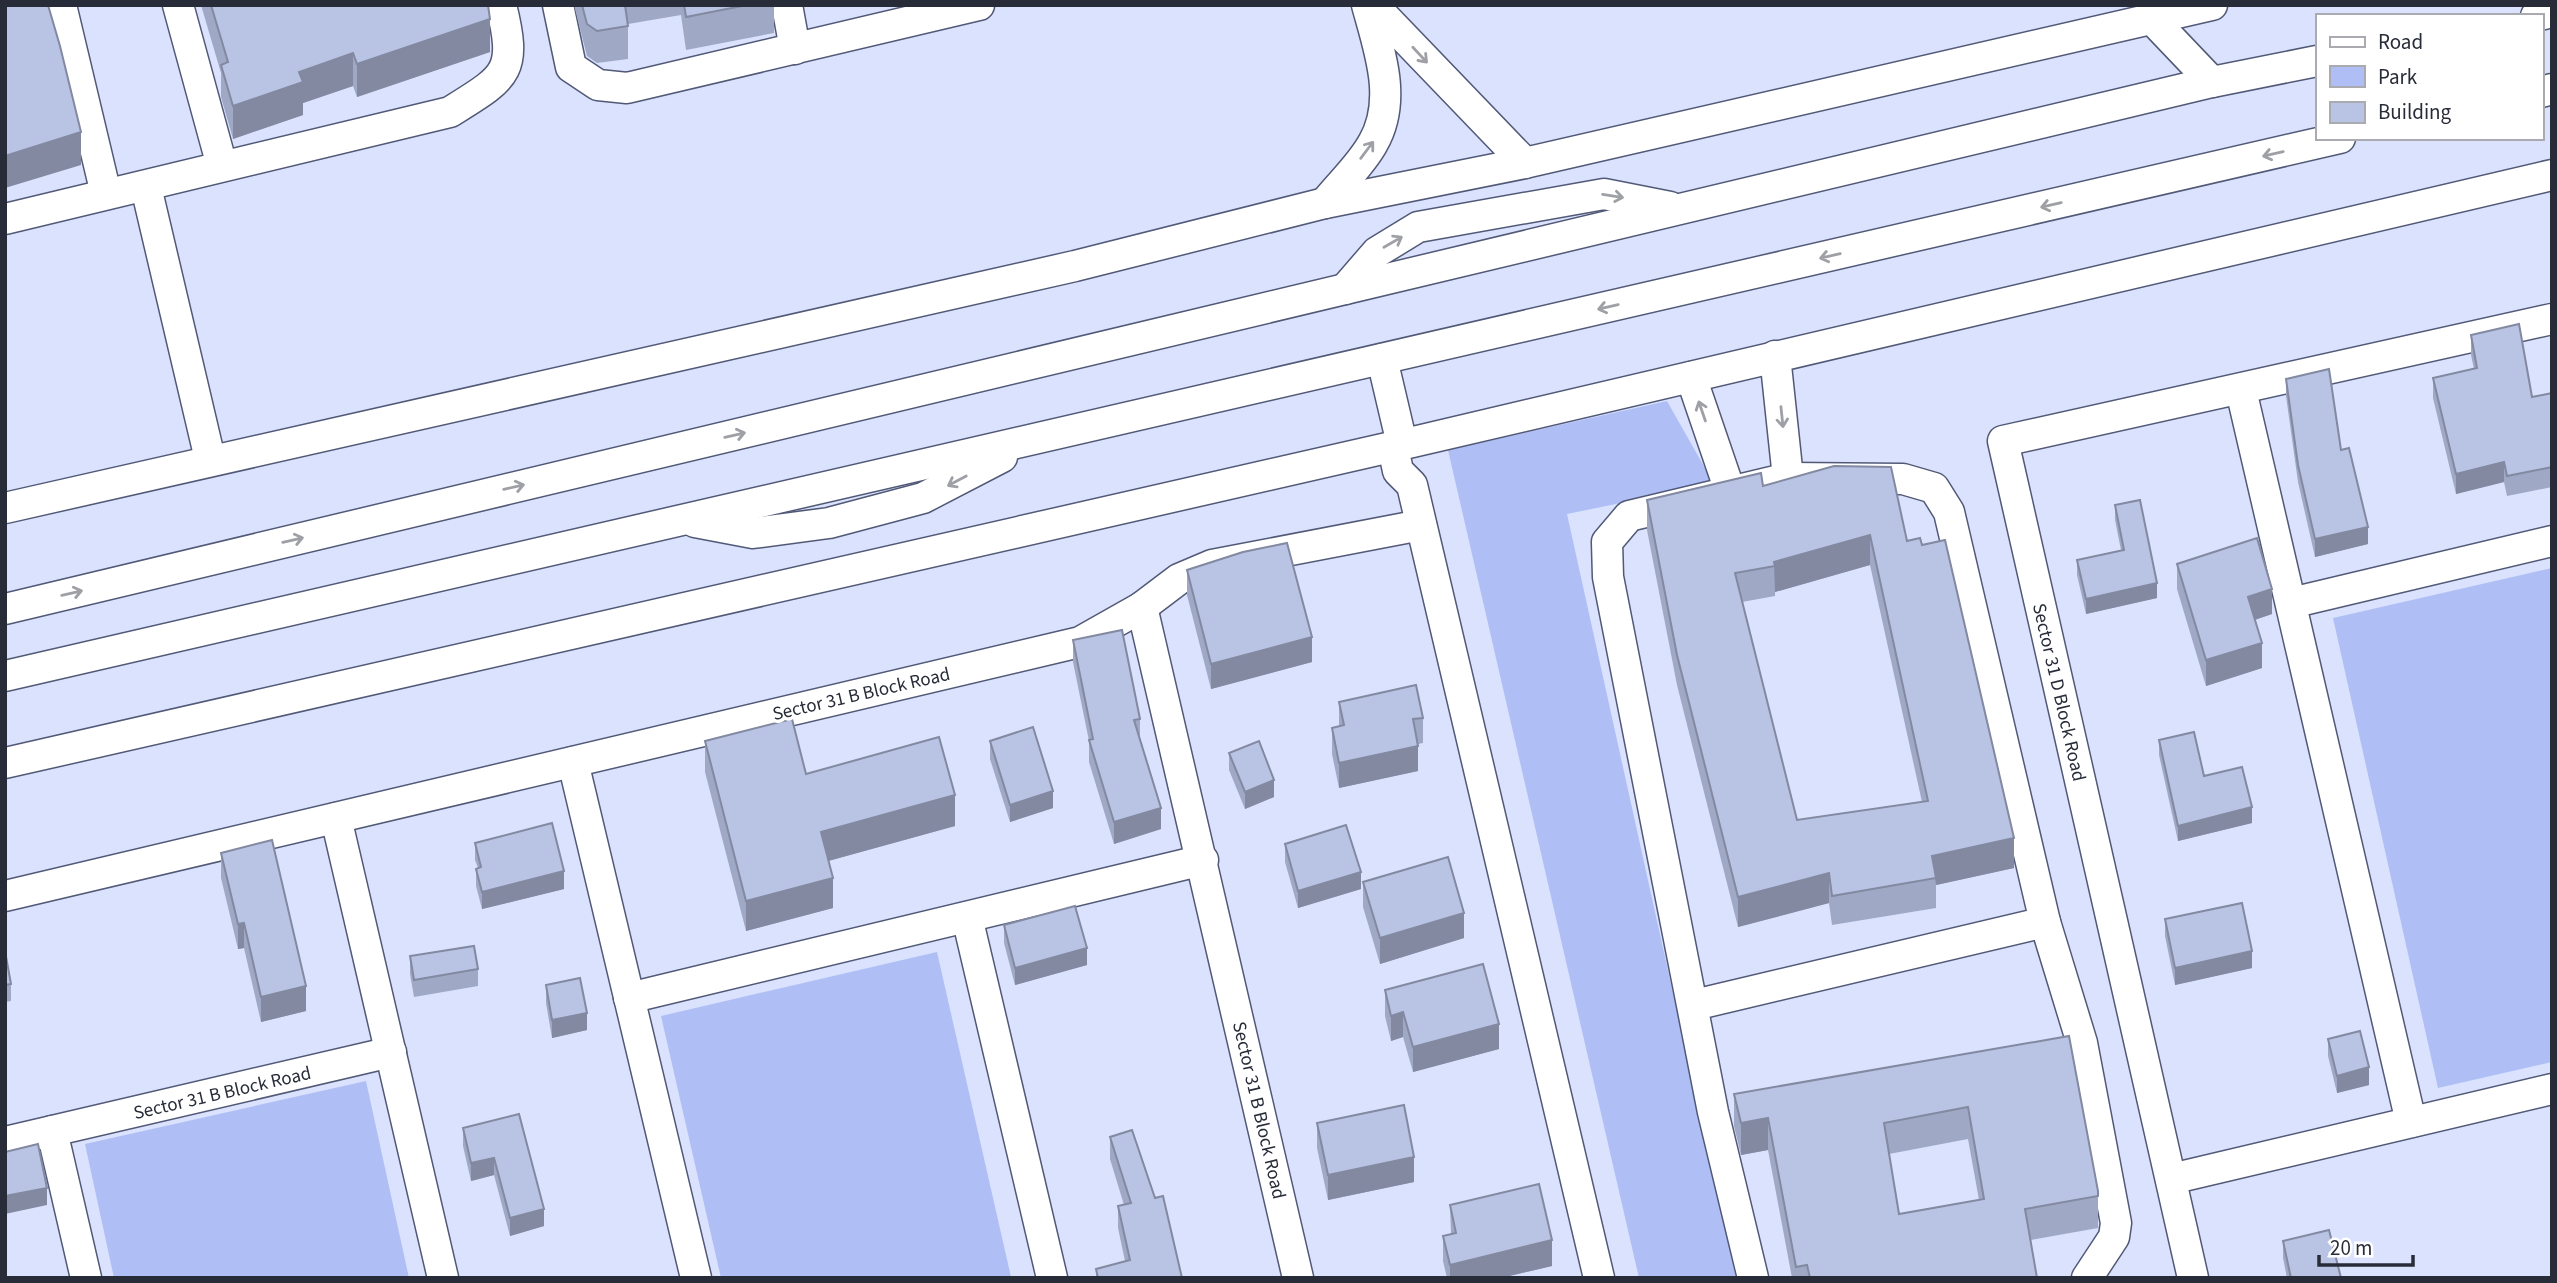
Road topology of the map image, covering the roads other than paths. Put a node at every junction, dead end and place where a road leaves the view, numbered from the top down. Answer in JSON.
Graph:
{"nodes":[{"id":1,"x":61,"y":5,"type":"edge"},
{"id":2,"x":178,"y":5,"type":"edge"},
{"id":3,"x":501,"y":5,"type":"edge"},
{"id":4,"x":558,"y":5,"type":"edge"},
{"id":5,"x":786,"y":5,"type":"edge"},
{"id":6,"x":979,"y":5,"type":"edge"},
{"id":7,"x":1367,"y":5,"type":"edge"},
{"id":8,"x":1373,"y":5,"type":"edge"},
{"id":9,"x":2212,"y":5,"type":"edge"},
{"id":10,"x":888,"y":16,"type":"edge"},
{"id":11,"x":2151,"y":19,"type":"junction"},
{"id":12,"x":794,"y":49,"type":"junction"},
{"id":13,"x":2316,"y":61,"type":"edge"},
{"id":14,"x":2212,"y":82,"type":"junction"},
{"id":15,"x":2331,"y":140,"type":"edge"},
{"id":16,"x":1525,"y":163,"type":"junction"},
{"id":17,"x":222,"y":166,"type":"junction"},
{"id":18,"x":2552,"y":175,"type":"edge"},
{"id":19,"x":146,"y":187,"type":"junction"},
{"id":20,"x":106,"y":194,"type":"junction"},
{"id":21,"x":1325,"y":203,"type":"junction"},
{"id":22,"x":1681,"y":209,"type":"junction"},
{"id":23,"x":5,"y":219,"type":"edge"},
{"id":24,"x":1345,"y":289,"type":"junction"},
{"id":25,"x":2552,"y":319,"type":"edge"},
{"id":26,"x":1775,"y":356,"type":"junction"},
{"id":27,"x":1382,"y":359,"type":"junction"},
{"id":28,"x":1691,"y":377,"type":"junction"},
{"id":29,"x":2241,"y":390,"type":"junction"},
{"id":30,"x":1402,"y":444,"type":"junction"},
{"id":31,"x":210,"y":459,"type":"junction"},
{"id":32,"x":1788,"y":478,"type":"junction"},
{"id":33,"x":1730,"y":491,"type":"junction"},
{"id":34,"x":5,"y":508,"type":"edge"},
{"id":35,"x":1421,"y":525,"type":"junction"},
{"id":36,"x":2552,"y":541,"type":"edge"},
{"id":37,"x":2291,"y":603,"type":"junction"},
{"id":38,"x":1142,"y":607,"type":"junction"},
{"id":39,"x":5,"y":609,"type":"edge"},
{"id":40,"x":5,"y":676,"type":"edge"},
{"id":41,"x":573,"y":762,"type":"junction"},
{"id":42,"x":5,"y":763,"type":"edge"},
{"id":43,"x":336,"y":818,"type":"junction"},
{"id":44,"x":1203,"y":860,"type":"junction"},
{"id":45,"x":5,"y":896,"type":"edge"},
{"id":46,"x":967,"y":917,"type":"junction"},
{"id":47,"x":2045,"y":922,"type":"junction"},
{"id":48,"x":629,"y":998,"type":"junction"},
{"id":49,"x":1695,"y":1005,"type":"junction"},
{"id":50,"x":391,"y":1052,"type":"junction"},
{"id":51,"x":2552,"y":1089,"type":"edge"},
{"id":52,"x":2411,"y":1122,"type":"junction"},
{"id":53,"x":52,"y":1131,"type":"junction"},
{"id":54,"x":5,"y":1142,"type":"edge"},
{"id":55,"x":2171,"y":1179,"type":"junction"},
{"id":56,"x":86,"y":1278,"type":"edge"},
{"id":57,"x":443,"y":1278,"type":"edge"},
{"id":58,"x":696,"y":1278,"type":"edge"},
{"id":59,"x":1052,"y":1278,"type":"edge"},
{"id":60,"x":1298,"y":1278,"type":"edge"},
{"id":61,"x":1599,"y":1278,"type":"edge"},
{"id":62,"x":1754,"y":1278,"type":"edge"},
{"id":63,"x":2087,"y":1278,"type":"edge"},
{"id":64,"x":2193,"y":1278,"type":"edge"}],
"edges":[{"from":1,"to":20,"type":"street"},
{"from":2,"to":17,"type":"street"},
{"from":3,"to":17,"type":"street"},
{"from":4,"to":12,"type":"street"},
{"from":5,"to":12,"type":"street"},
{"from":6,"to":10,"type":"street"},
{"from":21,"to":7,"type":"street","one_way":true},
{"from":8,"to":16,"type":"street","one_way":true},
{"from":9,"to":11,"type":"street"},
{"from":10,"to":12,"type":"street"},
{"from":11,"to":14,"type":"street"},
{"from":11,"to":16,"type":"street"},
{"from":13,"to":14,"type":"street"},
{"from":14,"to":22,"type":"street"},
{"from":15,"to":27,"type":"street","one_way":true},
{"from":16,"to":21,"type":"street"},
{"from":17,"to":19,"type":"street"},
{"from":18,"to":26,"type":"street"},
{"from":19,"to":20,"type":"street"},
{"from":19,"to":31,"type":"street"},
{"from":20,"to":23,"type":"street"},
{"from":21,"to":31,"type":"street"},
{"from":22,"to":24,"type":"street"},
{"from":24,"to":22,"type":"street","one_way":true},
{"from":39,"to":24,"type":"street","one_way":true},
{"from":25,"to":29,"type":"street","name":"Sector 31 D Block Road"},
{"from":26,"to":28,"type":"street"},
{"from":26,"to":32,"type":"street","one_way":true},
{"from":27,"to":30,"type":"street"},
{"from":27,"to":40,"type":"street","one_way":true},
{"from":28,"to":30,"type":"street"},
{"from":33,"to":28,"type":"street","one_way":true},
{"from":29,"to":37,"type":"street"},
{"from":29,"to":55,"type":"street","name":"Sector 31 D Block Road"},
{"from":30,"to":35,"type":"street"},
{"from":30,"to":42,"type":"street"},
{"from":31,"to":34,"type":"street"},
{"from":32,"to":33,"type":"street"},
{"from":32,"to":47,"type":"street"},
{"from":33,"to":49,"type":"street"},
{"from":35,"to":38,"type":"street","name":"Sector 31 B Block Road"},
{"from":35,"to":61,"type":"street"},
{"from":36,"to":37,"type":"street"},
{"from":37,"to":52,"type":"street"},
{"from":38,"to":41,"type":"street","name":"Sector 31 B Block Road"},
{"from":38,"to":44,"type":"street","name":"Sector 31 B Block Road"},
{"from":41,"to":43,"type":"street","name":"Sector 31 B Block Road"},
{"from":41,"to":48,"type":"street"},
{"from":43,"to":45,"type":"street","name":"Sector 31 B Block Road"},
{"from":43,"to":50,"type":"street"},
{"from":44,"to":46,"type":"street"},
{"from":44,"to":60,"type":"street","name":"Sector 31 B Block Road"},
{"from":46,"to":48,"type":"street"},
{"from":46,"to":59,"type":"street"},
{"from":47,"to":49,"type":"street"},
{"from":47,"to":63,"type":"street"},
{"from":48,"to":58,"type":"street"},
{"from":49,"to":62,"type":"street"},
{"from":50,"to":53,"type":"street","name":"Sector 31 B Block Road"},
{"from":50,"to":57,"type":"street"},
{"from":51,"to":52,"type":"street"},
{"from":52,"to":55,"type":"street"},
{"from":53,"to":54,"type":"street","name":"Sector 31 B Block Road"},
{"from":53,"to":56,"type":"street"},
{"from":55,"to":64,"type":"street","name":"Sector 31 D Block Road"}]}
